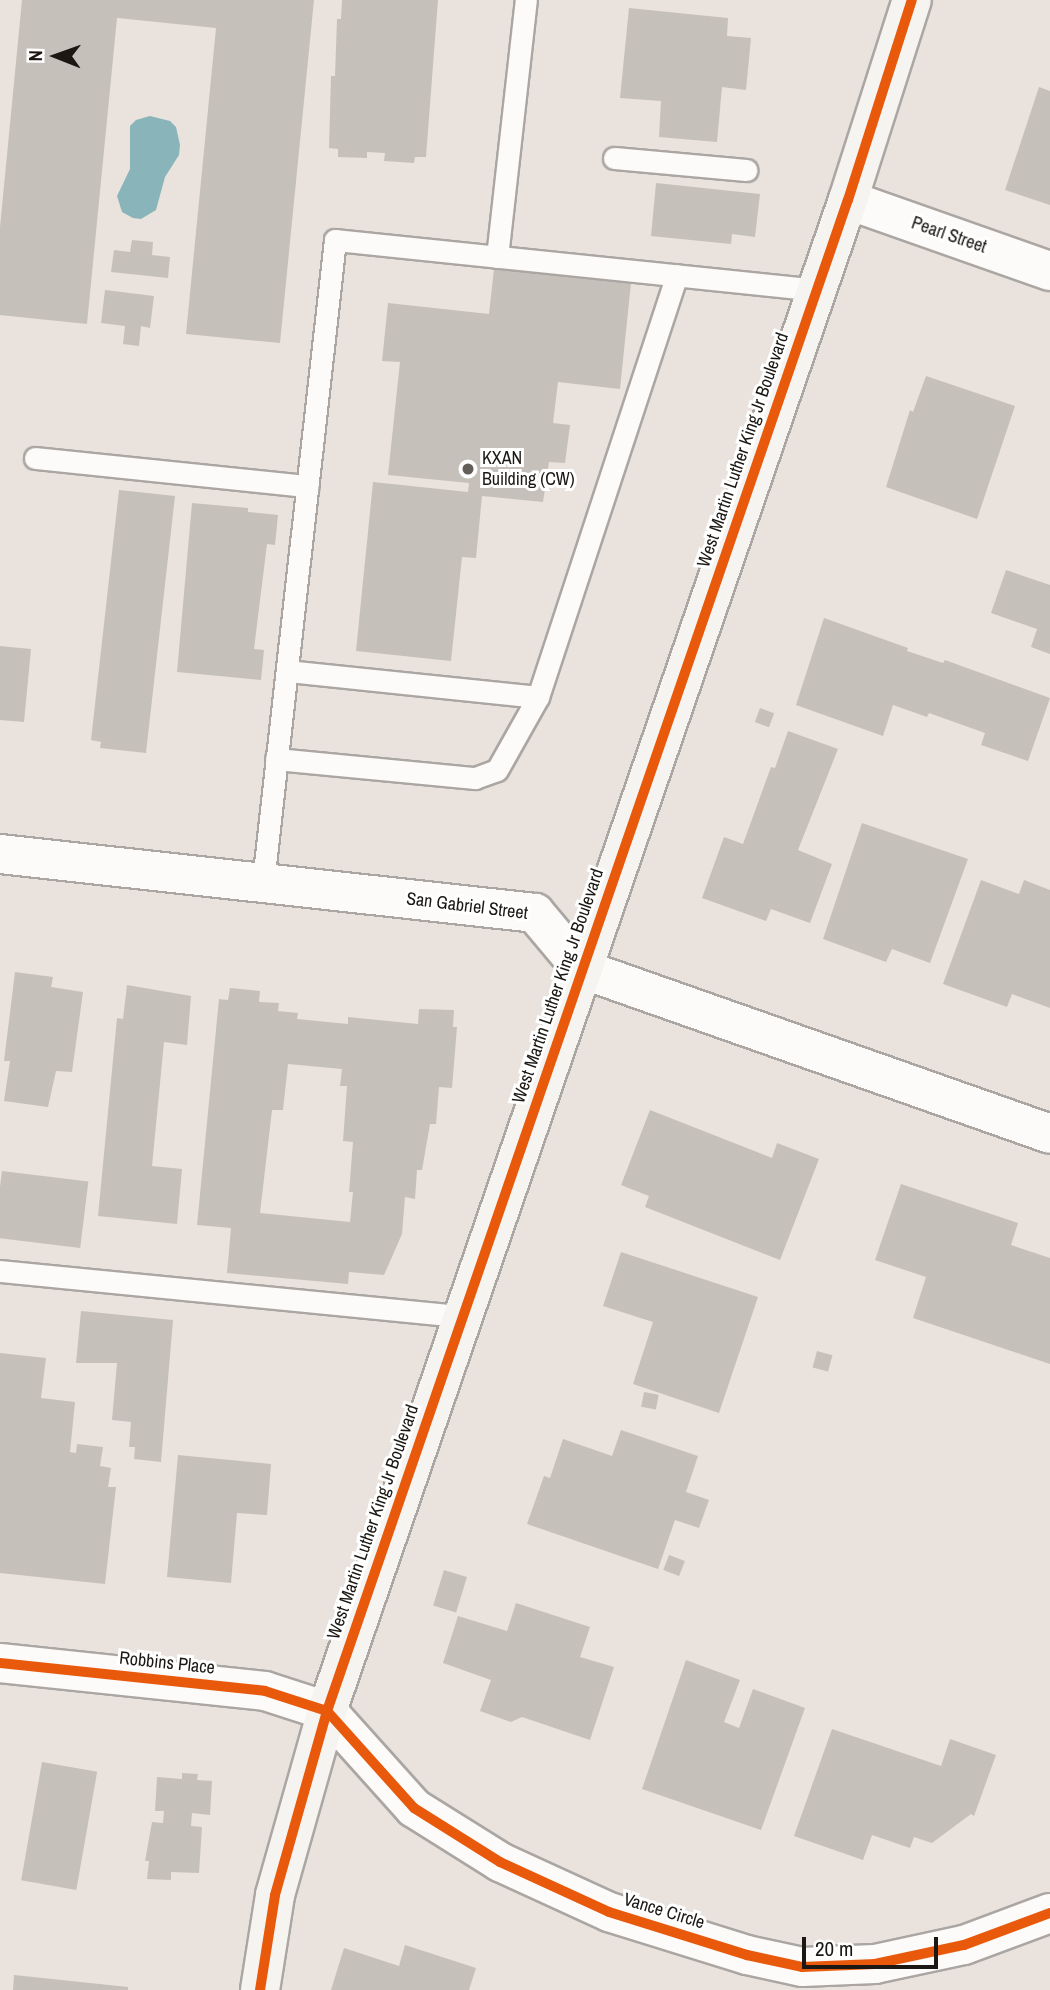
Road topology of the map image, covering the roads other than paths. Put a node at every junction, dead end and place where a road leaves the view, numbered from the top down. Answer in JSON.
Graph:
{"nodes":[{"id":1,"x":526,"y":0,"type":"edge"},
{"id":2,"x":912,"y":0,"type":"edge"},
{"id":3,"x":614,"y":158,"type":"dead end"},
{"id":4,"x":746,"y":170,"type":"dead end"},
{"id":5,"x":848,"y":200,"type":"junction"},
{"id":6,"x":497,"y":257,"type":"junction"},
{"id":7,"x":1050,"y":271,"type":"edge"},
{"id":8,"x":677,"y":275,"type":"junction"},
{"id":9,"x":817,"y":290,"type":"junction"},
{"id":10,"x":35,"y":458,"type":"dead end"},
{"id":11,"x":307,"y":486,"type":"junction"},
{"id":12,"x":287,"y":671,"type":"junction"},
{"id":13,"x":538,"y":697,"type":"junction"},
{"id":14,"x":276,"y":760,"type":"junction"},
{"id":15,"x":0,"y":854,"type":"edge"},
{"id":16,"x":262,"y":882,"type":"junction"},
{"id":17,"x":582,"y":969,"type":"junction"},
{"id":18,"x":1050,"y":1134,"type":"edge"},
{"id":19,"x":0,"y":1271,"type":"edge"},
{"id":20,"x":461,"y":1316,"type":"junction"},
{"id":21,"x":0,"y":1662,"type":"edge"},
{"id":22,"x":327,"y":1711,"type":"junction"},
{"id":23,"x":1050,"y":1913,"type":"edge"},
{"id":24,"x":260,"y":1990,"type":"edge"}],
"edges":[{"from":1,"to":6,"type":"lane"},
{"from":2,"to":5,"type":"main road","name":"West Martin Luther King Jr Boulevard"},
{"from":3,"to":4,"type":"lane"},
{"from":5,"to":7,"type":"street","name":"Pearl Street"},
{"from":5,"to":9,"type":"main road","name":"West Martin Luther King Jr Boulevard"},
{"from":6,"to":8,"type":"lane"},
{"from":6,"to":11,"type":"lane"},
{"from":8,"to":9,"type":"lane"},
{"from":8,"to":13,"type":"lane"},
{"from":9,"to":17,"type":"main road","name":"West Martin Luther King Jr Boulevard"},
{"from":10,"to":11,"type":"lane"},
{"from":11,"to":12,"type":"lane"},
{"from":12,"to":13,"type":"lane"},
{"from":12,"to":14,"type":"lane"},
{"from":13,"to":14,"type":"lane"},
{"from":14,"to":16,"type":"lane"},
{"from":15,"to":16,"type":"street","name":"San Gabriel Street"},
{"from":16,"to":17,"type":"street","name":"San Gabriel Street"},
{"from":17,"to":18,"type":"street"},
{"from":17,"to":20,"type":"main road","name":"West Martin Luther King Jr Boulevard"},
{"from":19,"to":20,"type":"lane"},
{"from":20,"to":22,"type":"main road","name":"West Martin Luther King Jr Boulevard"},
{"from":21,"to":22,"type":"street","name":"Robbins Place"},
{"from":22,"to":23,"type":"street","name":"Vance Circle"},
{"from":22,"to":24,"type":"main road","name":"West Martin Luther King Jr Boulevard"}]}
